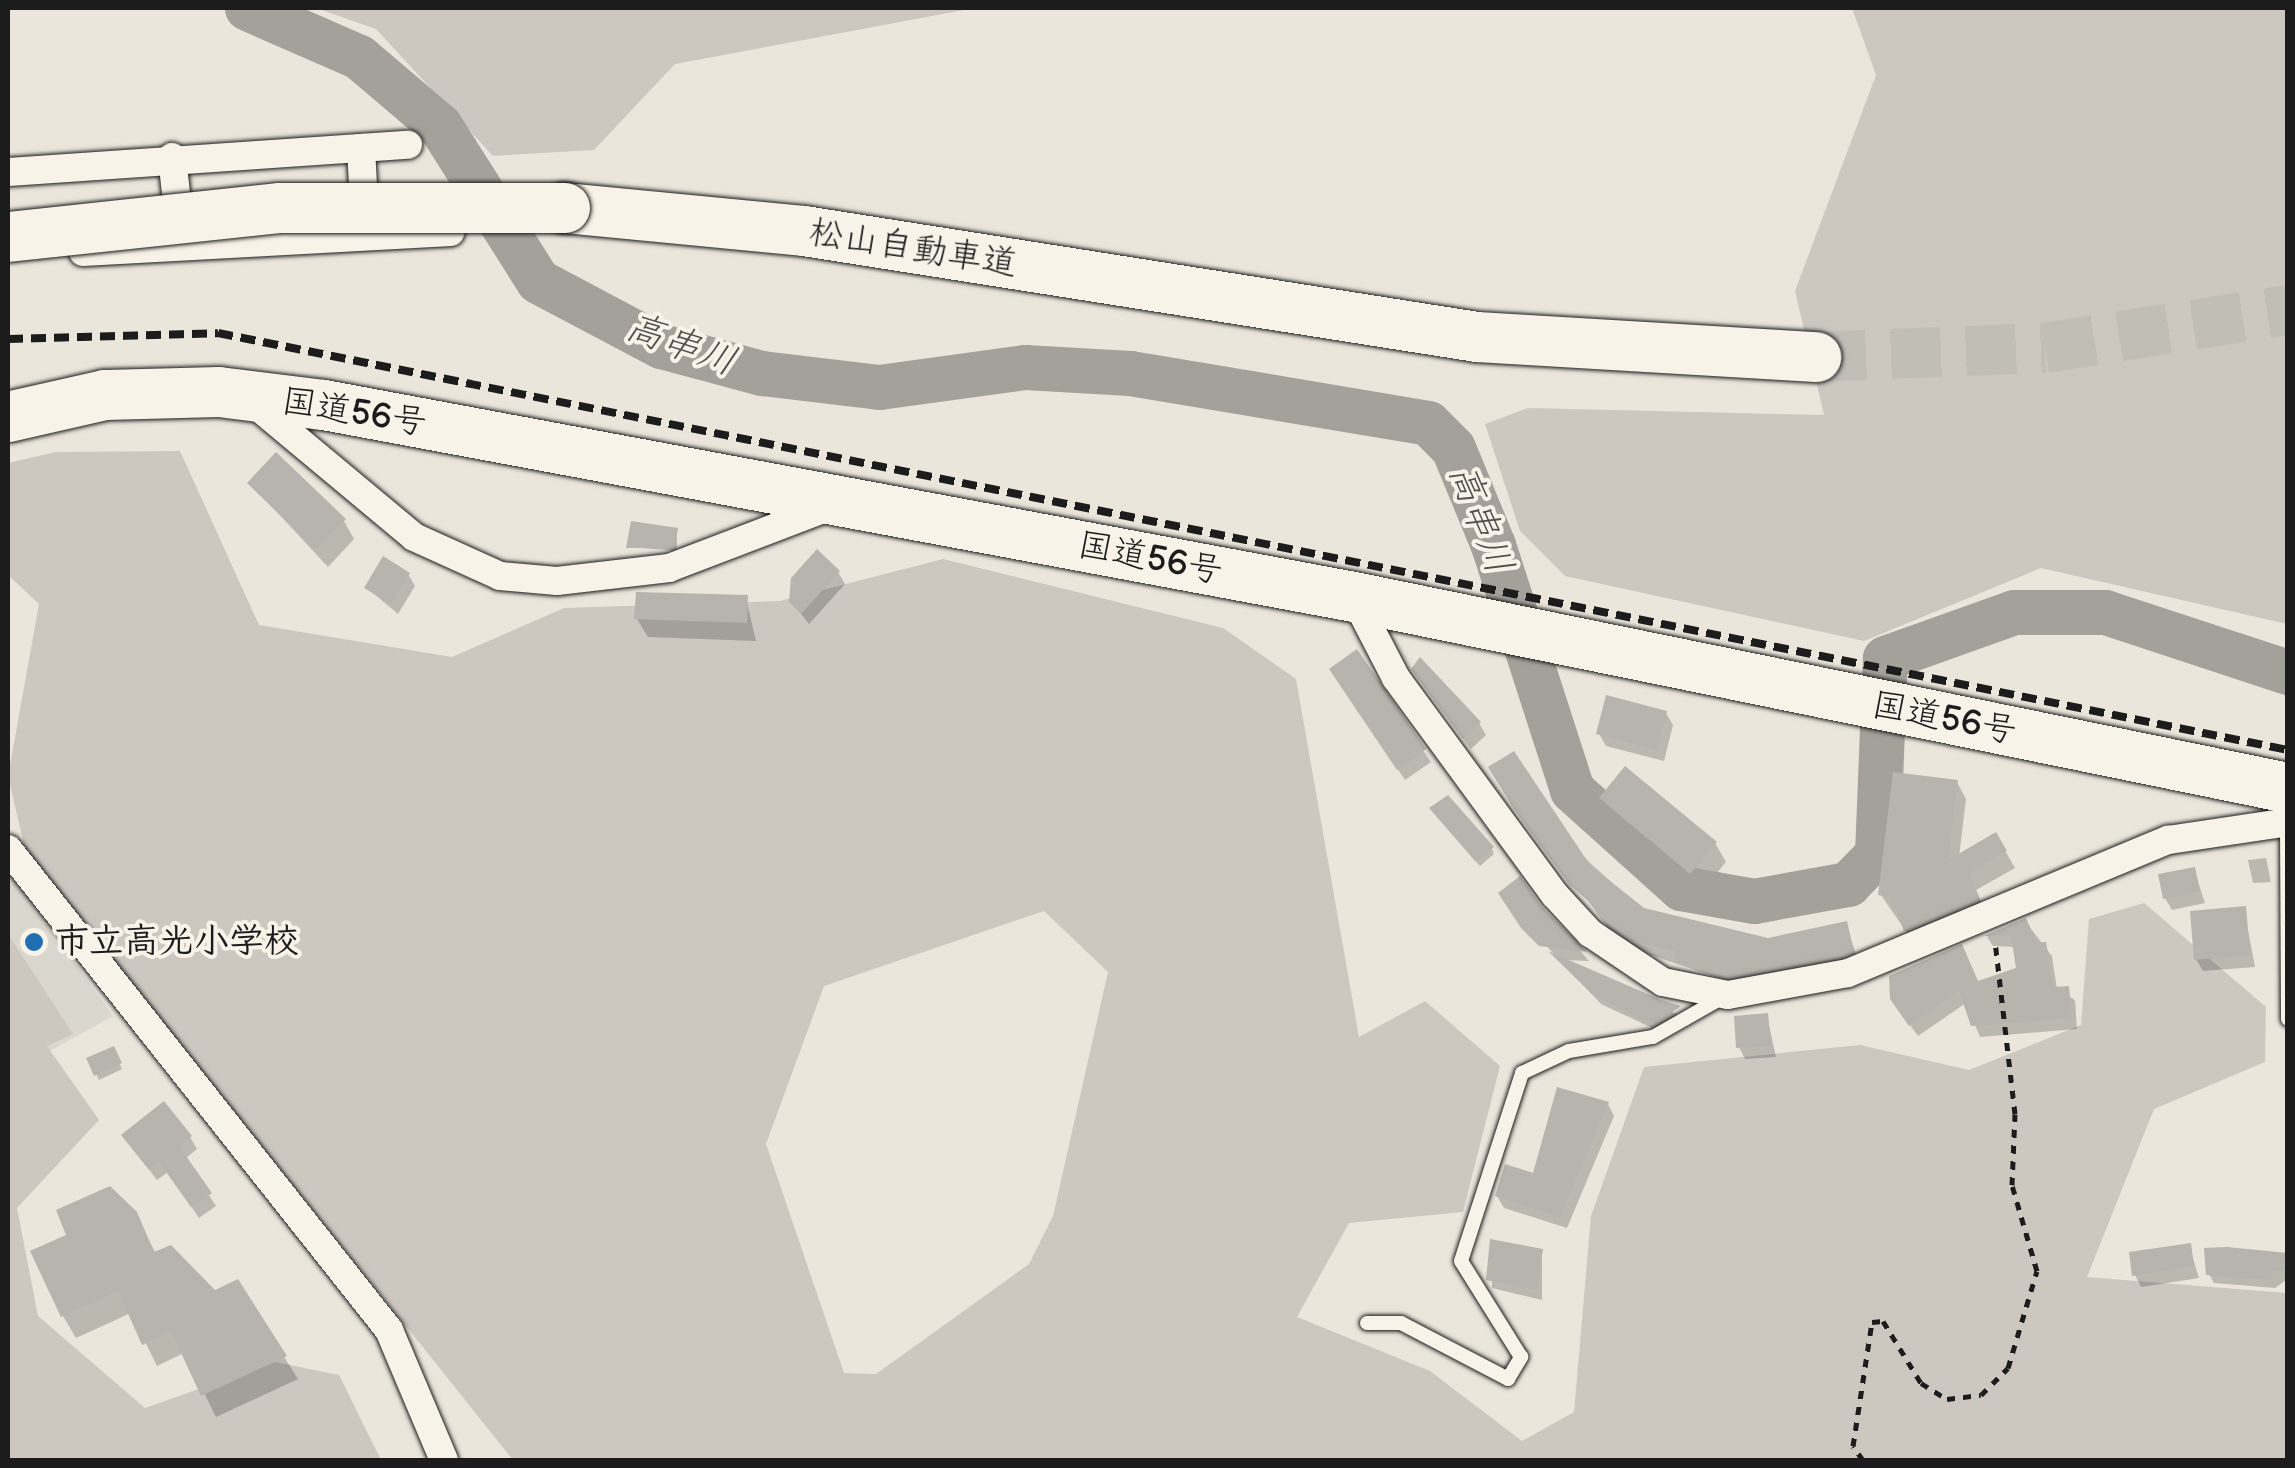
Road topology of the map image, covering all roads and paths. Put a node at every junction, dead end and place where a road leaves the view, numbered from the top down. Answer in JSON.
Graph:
{"nodes":[{"id":1,"x":408,"y":145,"type":"dead end"},
{"id":2,"x":360,"y":148,"type":"junction"},
{"id":3,"x":172,"y":158,"type":"junction"},
{"id":4,"x":8,"y":172,"type":"edge"},
{"id":5,"x":456,"y":232,"type":"dead end"},
{"id":6,"x":366,"y":234,"type":"junction"},
{"id":7,"x":8,"y":237,"type":"edge"},
{"id":8,"x":181,"y":245,"type":"junction"},
{"id":9,"x":8,"y":260,"type":"edge"},
{"id":10,"x":1816,"y":357,"type":"tunnel mouth"},
{"id":11,"x":246,"y":396,"type":"junction"},
{"id":12,"x":8,"y":417,"type":"edge"},
{"id":13,"x":843,"y":502,"type":"junction"},
{"id":14,"x":1354,"y":597,"type":"junction"},
{"id":15,"x":2288,"y":788,"type":"edge"},
{"id":16,"x":2287,"y":822,"type":"edge"},
{"id":17,"x":8,"y":849,"type":"edge"},
{"id":18,"x":1992,"y":907,"type":"junction"},
{"id":19,"x":1728,"y":995,"type":"junction"},
{"id":20,"x":2288,"y":1019,"type":"edge"},
{"id":21,"x":1367,"y":1323,"type":"dead end"},
{"id":22,"x":444,"y":1460,"type":"edge"},
{"id":23,"x":1863,"y":1460,"type":"edge"}],
"edges":[{"from":1,"to":2,"type":"street"},
{"from":2,"to":3,"type":"street"},
{"from":2,"to":6,"type":"street"},
{"from":3,"to":4,"type":"street"},
{"from":3,"to":8,"type":"street"},
{"from":5,"to":6,"type":"street"},
{"from":6,"to":8,"type":"street"},
{"from":7,"to":10,"type":"highway","name":"松山自動車道","bridge":true},
{"from":8,"to":9,"type":"street"},
{"from":11,"to":12,"type":"highway","name":"国道56号"},
{"from":11,"to":13,"type":"highway","name":"国道56号"},
{"from":11,"to":13,"type":"street"},
{"from":13,"to":14,"type":"highway","name":"国道56号"},
{"from":14,"to":15,"type":"highway","name":"国道56号"},
{"from":14,"to":19,"type":"street"},
{"from":16,"to":18,"type":"street"},
{"from":16,"to":20,"type":"lane"},
{"from":17,"to":22,"type":"street"},
{"from":18,"to":19,"type":"street"},
{"from":18,"to":23,"type":"path"},
{"from":19,"to":21,"type":"lane"}]}
